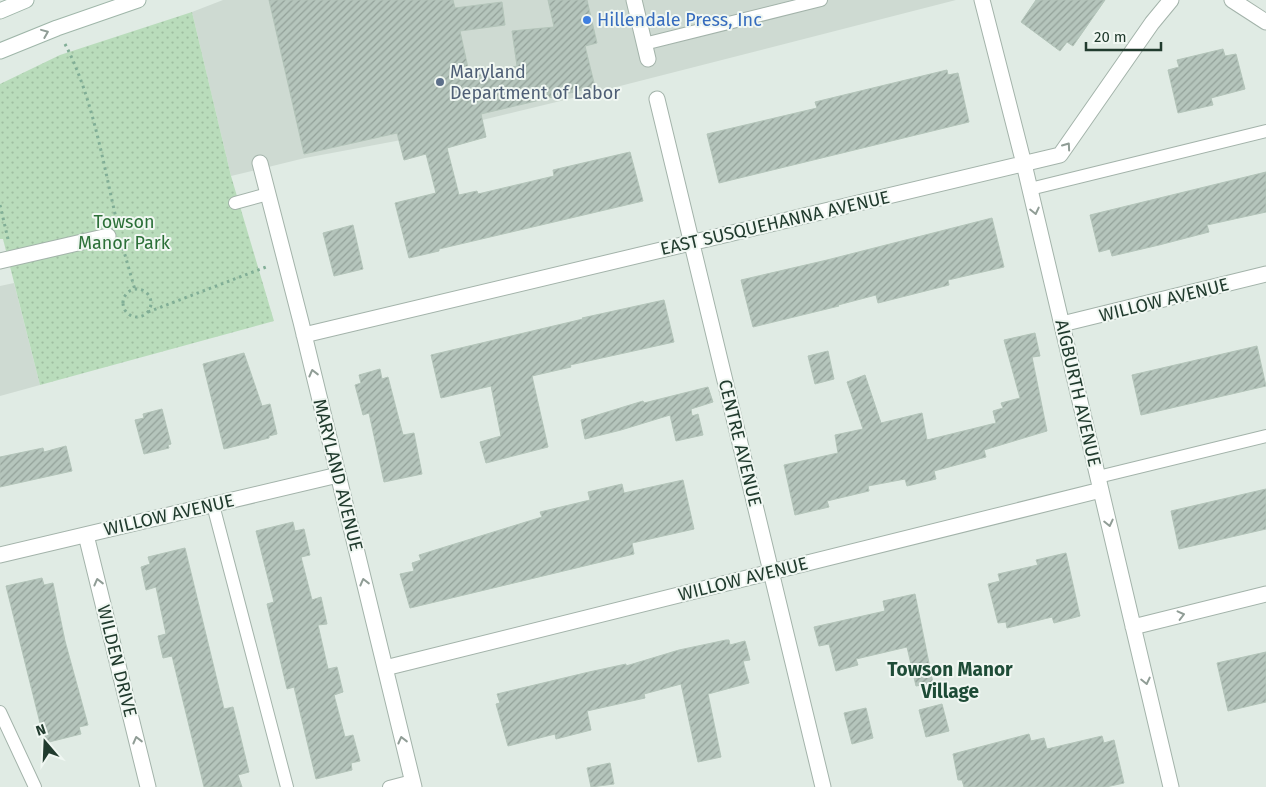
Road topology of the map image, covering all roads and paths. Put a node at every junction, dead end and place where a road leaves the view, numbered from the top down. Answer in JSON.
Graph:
{"nodes":[{"id":1,"x":26,"y":0,"type":"edge"},
{"id":2,"x":138,"y":0,"type":"edge"},
{"id":3,"x":634,"y":0,"type":"edge"},
{"id":4,"x":821,"y":0,"type":"edge"},
{"id":5,"x":982,"y":0,"type":"edge"},
{"id":6,"x":1171,"y":0,"type":"edge"},
{"id":7,"x":1232,"y":0,"type":"edge"},
{"id":8,"x":0,"y":12,"type":"edge"},
{"id":9,"x":1266,"y":22,"type":"edge"},
{"id":10,"x":644,"y":44,"type":"junction"},
{"id":11,"x":67,"y":48,"type":"dead end"},
{"id":12,"x":0,"y":51,"type":"edge"},
{"id":13,"x":648,"y":59,"type":"dead end"},
{"id":14,"x":657,"y":99,"type":"dead end"},
{"id":15,"x":1266,"y":132,"type":"edge"},
{"id":16,"x":260,"y":163,"type":"dead end"},
{"id":17,"x":1024,"y":164,"type":"junction"},
{"id":18,"x":1030,"y":188,"type":"junction"},
{"id":19,"x":268,"y":194,"type":"junction"},
{"id":20,"x":235,"y":203,"type":"dead end"},
{"id":21,"x":0,"y":205,"type":"edge"},
{"id":22,"x":117,"y":222,"type":"dead end"},
{"id":23,"x":108,"y":236,"type":"dead end"},
{"id":24,"x":8,"y":239,"type":"dead end"},
{"id":25,"x":692,"y":243,"type":"junction"},
{"id":26,"x":122,"y":245,"type":"dead end"},
{"id":27,"x":284,"y":260,"type":"junction"},
{"id":28,"x":0,"y":262,"type":"edge"},
{"id":29,"x":1266,"y":274,"type":"edge"},
{"id":30,"x":135,"y":290,"type":"junction"},
{"id":31,"x":148,"y":312,"type":"junction"},
{"id":32,"x":1062,"y":324,"type":"junction"},
{"id":33,"x":304,"y":335,"type":"junction"},
{"id":34,"x":1266,"y":436,"type":"edge"},
{"id":35,"x":338,"y":475,"type":"junction"},
{"id":36,"x":1099,"y":483,"type":"junction"},
{"id":37,"x":213,"y":505,"type":"junction"},
{"id":38,"x":86,"y":535,"type":"junction"},
{"id":39,"x":0,"y":555,"type":"edge"},
{"id":40,"x":771,"y":572,"type":"junction"},
{"id":41,"x":1266,"y":594,"type":"edge"},
{"id":42,"x":1133,"y":627,"type":"junction"},
{"id":43,"x":385,"y":668,"type":"junction"},
{"id":44,"x":0,"y":712,"type":"edge"},
{"id":45,"x":413,"y":784,"type":"edge"},
{"id":46,"x":35,"y":787,"type":"edge"},
{"id":47,"x":148,"y":787,"type":"edge"},
{"id":48,"x":287,"y":787,"type":"edge"},
{"id":49,"x":390,"y":787,"type":"edge"},
{"id":50,"x":823,"y":787,"type":"edge"},
{"id":51,"x":1171,"y":787,"type":"edge"}],
"edges":[{"from":1,"to":8,"type":"street"},
{"from":12,"to":2,"type":"street","one_way":true},
{"from":3,"to":10,"type":"street"},
{"from":4,"to":10,"type":"lane"},
{"from":5,"to":17,"type":"street","name":"AIGBURTH AVENUE"},
{"from":17,"to":6,"type":"street","name":"EAST SUSQUEHANNA AVENUE","one_way":true},
{"from":7,"to":9,"type":"street"},
{"from":10,"to":13,"type":"street"},
{"from":11,"to":22,"type":"path"},
{"from":14,"to":25,"type":"street","name":"CENTRE AVENUE"},
{"from":15,"to":18,"type":"lane"},
{"from":16,"to":19,"type":"street","name":"MARYLAND AVENUE"},
{"from":17,"to":18,"type":"street","name":"AIGBURTH AVENUE"},
{"from":17,"to":25,"type":"street","name":"EAST SUSQUEHANNA AVENUE"},
{"from":18,"to":32,"type":"street","name":"AIGBURTH AVENUE","one_way":true},
{"from":19,"to":20,"type":"lane"},
{"from":19,"to":27,"type":"street","name":"MARYLAND AVENUE"},
{"from":21,"to":24,"type":"path"},
{"from":23,"to":28,"type":"street"},
{"from":25,"to":33,"type":"street","name":"EAST SUSQUEHANNA AVENUE"},
{"from":25,"to":40,"type":"street","name":"CENTRE AVENUE"},
{"from":26,"to":30,"type":"path"},
{"from":27,"to":31,"type":"path"},
{"from":27,"to":33,"type":"street","name":"MARYLAND AVENUE"},
{"from":29,"to":32,"type":"street","name":"WILLOW AVENUE"},
{"from":30,"to":31,"type":"path"},
{"from":30,"to":31,"type":"path"},
{"from":32,"to":36,"type":"street","name":"AIGBURTH AVENUE"},
{"from":35,"to":33,"type":"street","name":"MARYLAND AVENUE","one_way":true},
{"from":34,"to":36,"type":"lane"},
{"from":35,"to":37,"type":"street","name":"WILLOW AVENUE"},
{"from":43,"to":35,"type":"street","name":"MARYLAND AVENUE","one_way":true},
{"from":36,"to":40,"type":"street","name":"WILLOW AVENUE"},
{"from":36,"to":42,"type":"street","name":"AIGBURTH AVENUE","one_way":true},
{"from":37,"to":38,"type":"street","name":"WILLOW AVENUE"},
{"from":37,"to":48,"type":"lane"},
{"from":38,"to":39,"type":"street","name":"WILLOW AVENUE"},
{"from":47,"to":38,"type":"street","name":"WILDEN DRIVE","one_way":true},
{"from":40,"to":43,"type":"street","name":"WILLOW AVENUE"},
{"from":40,"to":50,"type":"street","name":"CENTRE AVENUE"},
{"from":42,"to":41,"type":"street","one_way":true},
{"from":42,"to":51,"type":"street","name":"AIGBURTH AVENUE","one_way":true},
{"from":45,"to":43,"type":"street","name":"MARYLAND AVENUE","one_way":true},
{"from":44,"to":46,"type":"lane"},
{"from":45,"to":49,"type":"lane"}]}
